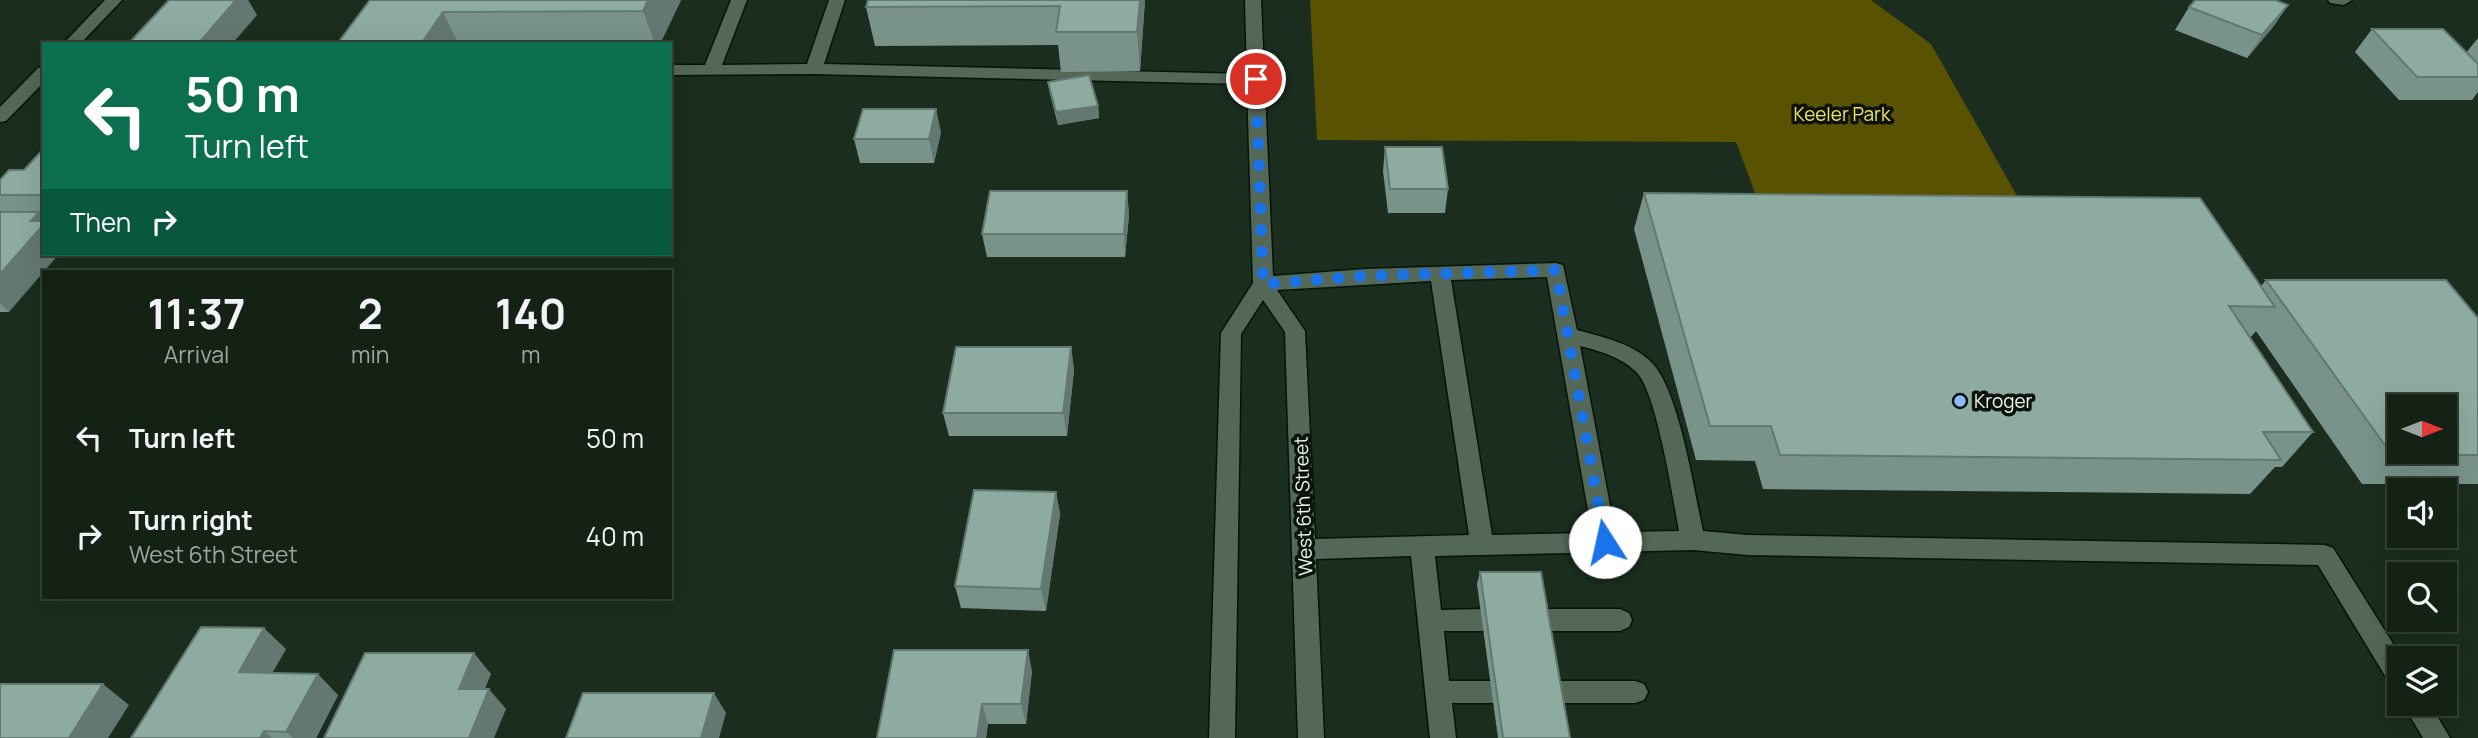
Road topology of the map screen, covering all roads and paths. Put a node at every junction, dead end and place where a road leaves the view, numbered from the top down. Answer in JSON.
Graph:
{"nodes":[{"id":1,"x":114,"y":0,"type":"edge"},
{"id":2,"x":739,"y":0,"type":"edge"},
{"id":3,"x":837,"y":0,"type":"edge"},
{"id":4,"x":1253,"y":0,"type":"edge"},
{"id":5,"x":2336,"y":0,"type":"edge"},
{"id":6,"x":2344,"y":0,"type":"edge"},
{"id":7,"x":73,"y":42,"type":"edge"},
{"id":8,"x":712,"y":69,"type":"junction"},
{"id":9,"x":814,"y":69,"type":"junction"},
{"id":10,"x":672,"y":70,"type":"edge"},
{"id":11,"x":42,"y":74,"type":"edge"},
{"id":12,"x":1256,"y":79,"type":"junction"},
{"id":13,"x":0,"y":117,"type":"edge"},
{"id":14,"x":1440,"y":274,"type":"junction"},
{"id":15,"x":1263,"y":284,"type":"junction"},
{"id":16,"x":1567,"y":335,"type":"junction"},
{"id":17,"x":1693,"y":540,"type":"junction"},
{"id":18,"x":1605,"y":542,"type":"junction"},
{"id":19,"x":1482,"y":545,"type":"junction"},
{"id":20,"x":1422,"y":547,"type":"junction"},
{"id":21,"x":1305,"y":549,"type":"junction"},
{"id":22,"x":1483,"y":620,"type":"edge"},
{"id":23,"x":1544,"y":620,"type":"edge"},
{"id":24,"x":1620,"y":620,"type":"dead end"},
{"id":25,"x":1430,"y":621,"type":"junction"},
{"id":26,"x":2387,"y":656,"type":"edge"},
{"id":27,"x":1438,"y":692,"type":"junction"},
{"id":28,"x":1493,"y":692,"type":"edge"},
{"id":29,"x":1556,"y":692,"type":"edge"},
{"id":30,"x":1635,"y":692,"type":"dead end"},
{"id":31,"x":2423,"y":716,"type":"edge"},
{"id":32,"x":1222,"y":738,"type":"edge"},
{"id":33,"x":1311,"y":738,"type":"edge"},
{"id":34,"x":1443,"y":738,"type":"edge"},
{"id":35,"x":2437,"y":738,"type":"edge"}],
"edges":[{"from":1,"to":7,"type":"street"},
{"from":2,"to":8,"type":"street"},
{"from":3,"to":9,"type":"street"},
{"from":4,"to":12,"type":"street"},
{"from":5,"to":6,"type":"street"},
{"from":8,"to":9,"type":"street"},
{"from":8,"to":10,"type":"street"},
{"from":9,"to":12,"type":"street"},
{"from":11,"to":13,"type":"street"},
{"from":12,"to":15,"type":"street"},
{"from":14,"to":15,"type":"street"},
{"from":14,"to":16,"type":"street"},
{"from":14,"to":19,"type":"street"},
{"from":15,"to":21,"type":"street","name":"West 6th Street"},
{"from":15,"to":32,"type":"street"},
{"from":16,"to":17,"type":"street"},
{"from":16,"to":18,"type":"street"},
{"from":17,"to":18,"type":"street"},
{"from":17,"to":26,"type":"street"},
{"from":18,"to":19,"type":"street"},
{"from":19,"to":20,"type":"street"},
{"from":20,"to":21,"type":"street"},
{"from":20,"to":25,"type":"street"},
{"from":21,"to":33,"type":"street","name":"West 6th Street"},
{"from":22,"to":25,"type":"street"},
{"from":23,"to":24,"type":"street"},
{"from":25,"to":27,"type":"street"},
{"from":27,"to":28,"type":"street"},
{"from":27,"to":34,"type":"street"},
{"from":29,"to":30,"type":"street"},
{"from":31,"to":35,"type":"street"}]}
